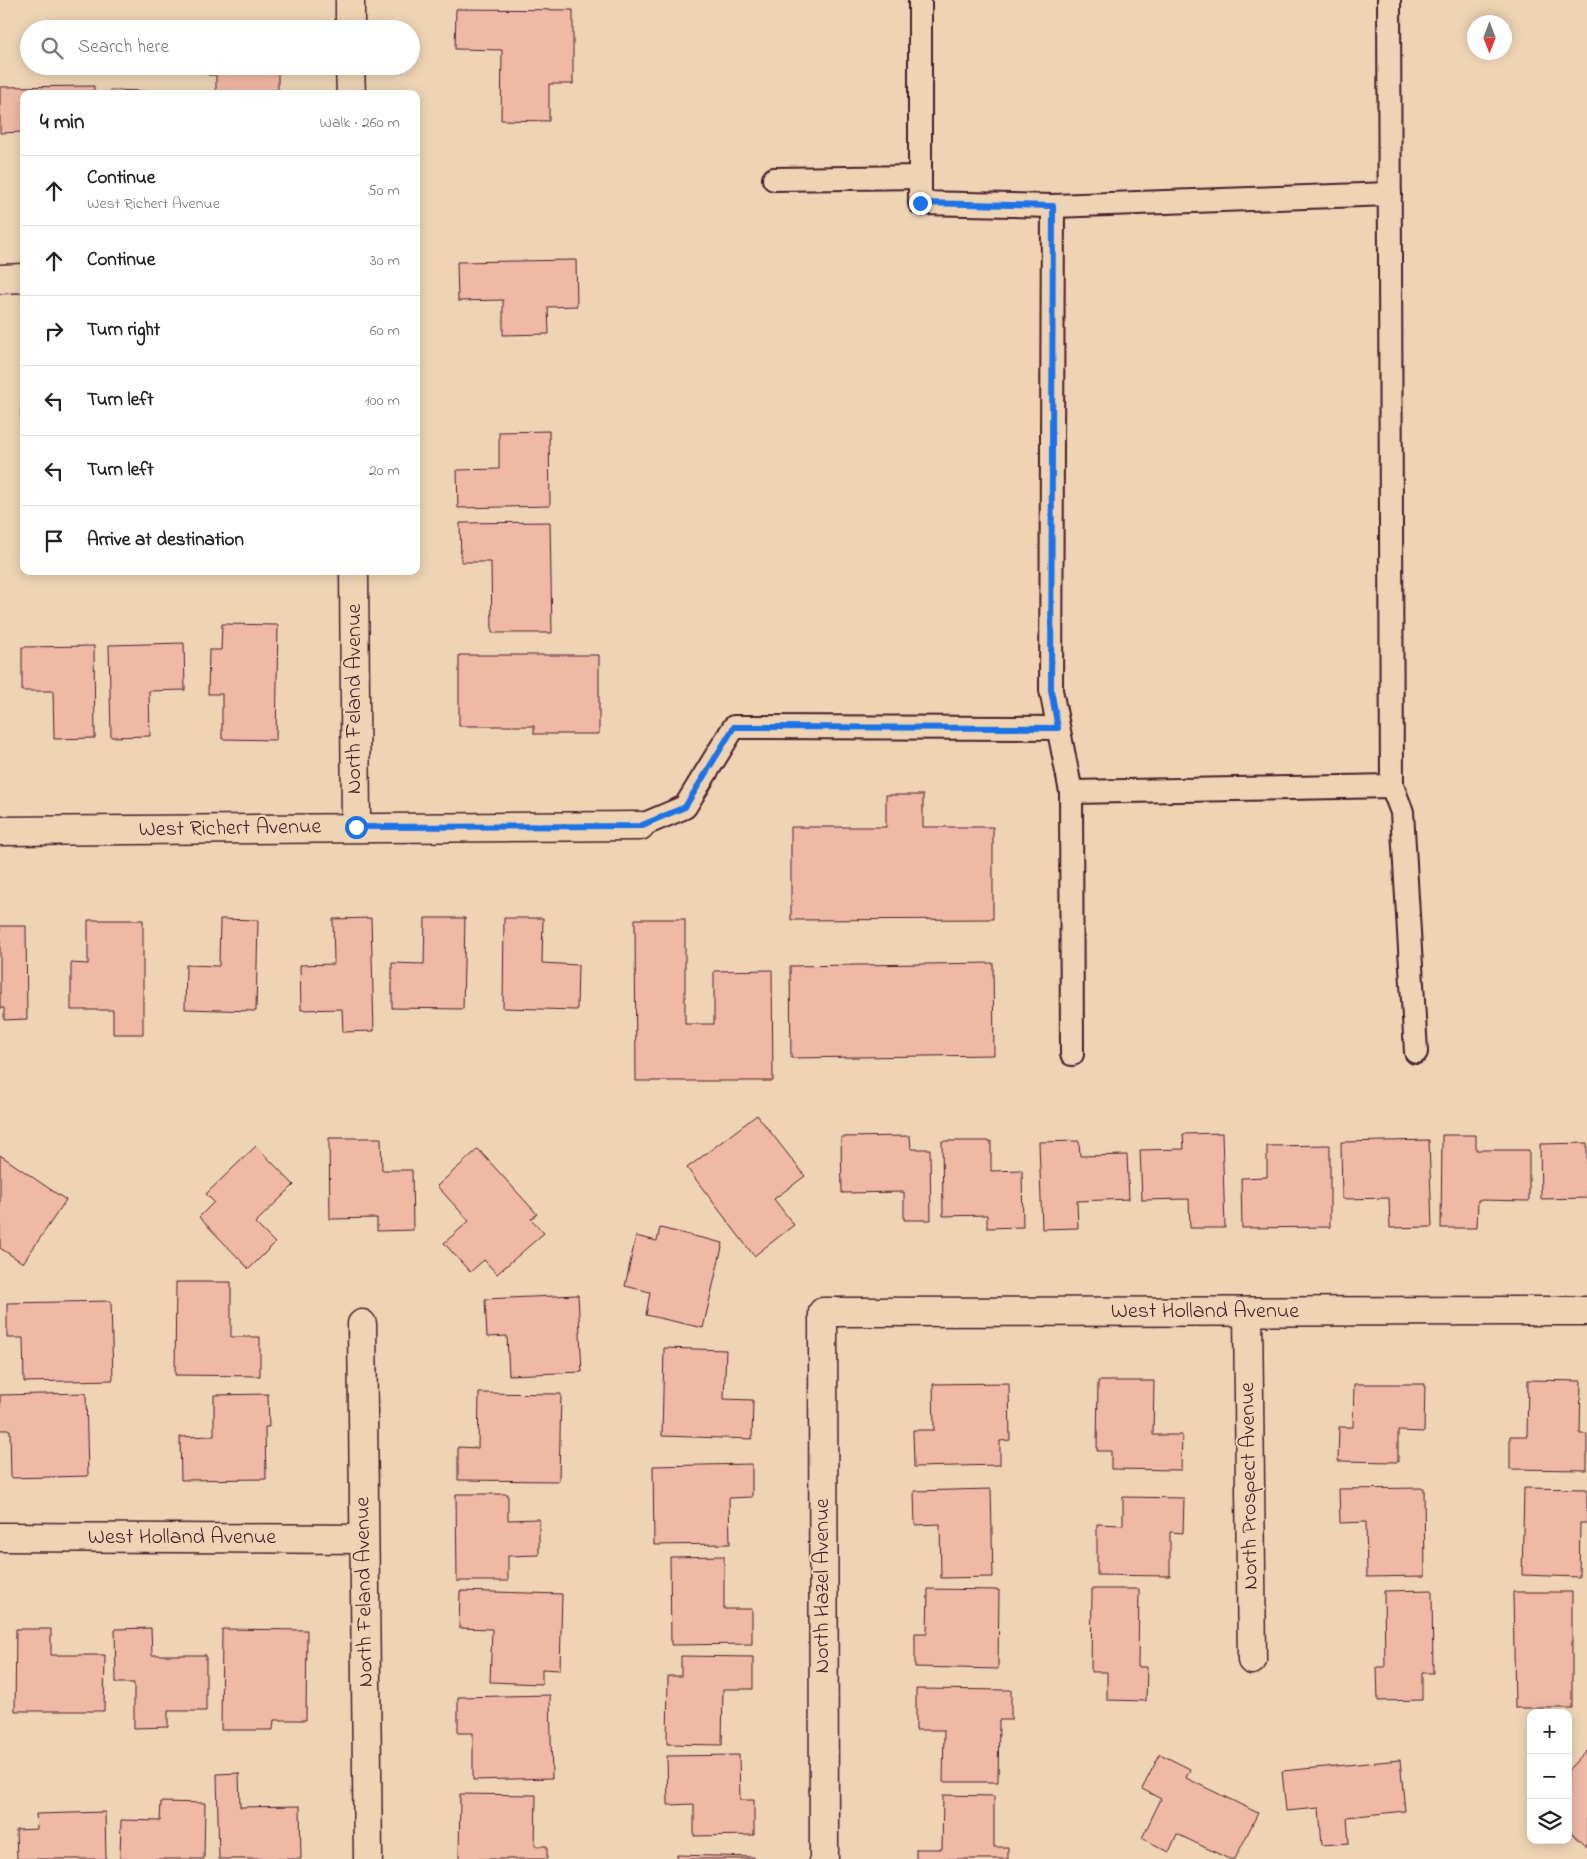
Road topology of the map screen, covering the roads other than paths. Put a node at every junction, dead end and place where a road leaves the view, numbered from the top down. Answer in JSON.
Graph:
{"nodes":[{"id":1,"x":350,"y":0,"type":"edge"},
{"id":2,"x":920,"y":0,"type":"edge"},
{"id":3,"x":1389,"y":0,"type":"edge"},
{"id":4,"x":350,"y":20,"type":"edge"},
{"id":5,"x":350,"y":75,"type":"edge"},
{"id":6,"x":350,"y":90,"type":"edge"},
{"id":7,"x":920,"y":177,"type":"junction"},
{"id":8,"x":774,"y":179,"type":"dead end"},
{"id":9,"x":1390,"y":194,"type":"junction"},
{"id":10,"x":1053,"y":206,"type":"junction"},
{"id":11,"x":20,"y":278,"type":"edge"},
{"id":12,"x":0,"y":279,"type":"edge"},
{"id":13,"x":354,"y":575,"type":"edge"},
{"id":14,"x":1058,"y":728,"type":"junction"},
{"id":15,"x":1392,"y":786,"type":"junction"},
{"id":16,"x":1071,"y":792,"type":"junction"},
{"id":17,"x":640,"y":826,"type":"joint"},
{"id":18,"x":356,"y":827,"type":"junction"},
{"id":19,"x":0,"y":831,"type":"edge"},
{"id":20,"x":1416,"y":1052,"type":"dead end"},
{"id":21,"x":1072,"y":1054,"type":"dead end"},
{"id":22,"x":1587,"y":1311,"type":"edge"},
{"id":23,"x":822,"y":1312,"type":"joint"},
{"id":24,"x":1248,"y":1312,"type":"junction"},
{"id":25,"x":362,"y":1324,"type":"dead end"},
{"id":26,"x":0,"y":1537,"type":"edge"},
{"id":27,"x":364,"y":1538,"type":"junction"},
{"id":28,"x":1252,"y":1660,"type":"dead end"},
{"id":29,"x":368,"y":1859,"type":"edge"},
{"id":30,"x":824,"y":1859,"type":"edge"}],
"edges":[{"from":1,"to":4,"type":"street"},
{"from":2,"to":7,"type":"lane"},
{"from":3,"to":9,"type":"lane"},
{"from":5,"to":6,"type":"street"},
{"from":7,"to":8,"type":"lane"},
{"from":7,"to":10,"type":"lane"},
{"from":9,"to":10,"type":"lane"},
{"from":9,"to":15,"type":"lane"},
{"from":10,"to":14,"type":"lane"},
{"from":11,"to":12,"type":"street"},
{"from":13,"to":18,"type":"street","name":"North Feland Avenue"},
{"from":14,"to":16,"type":"lane"},
{"from":14,"to":17,"type":"lane"},
{"from":15,"to":16,"type":"lane"},
{"from":15,"to":20,"type":"lane"},
{"from":16,"to":21,"type":"lane"},
{"from":17,"to":18,"type":"street","name":"West Richert Avenue"},
{"from":18,"to":19,"type":"street","name":"West Richert Avenue"},
{"from":22,"to":24,"type":"street","name":"West Holland Avenue"},
{"from":23,"to":24,"type":"street","name":"West Holland Avenue"},
{"from":23,"to":30,"type":"street","name":"North Hazel Avenue"},
{"from":24,"to":28,"type":"street","name":"North Prospect Avenue"},
{"from":25,"to":27,"type":"street","name":"North Feland Avenue"},
{"from":26,"to":27,"type":"street","name":"West Holland Avenue"},
{"from":27,"to":29,"type":"street","name":"North Feland Avenue"}]}
